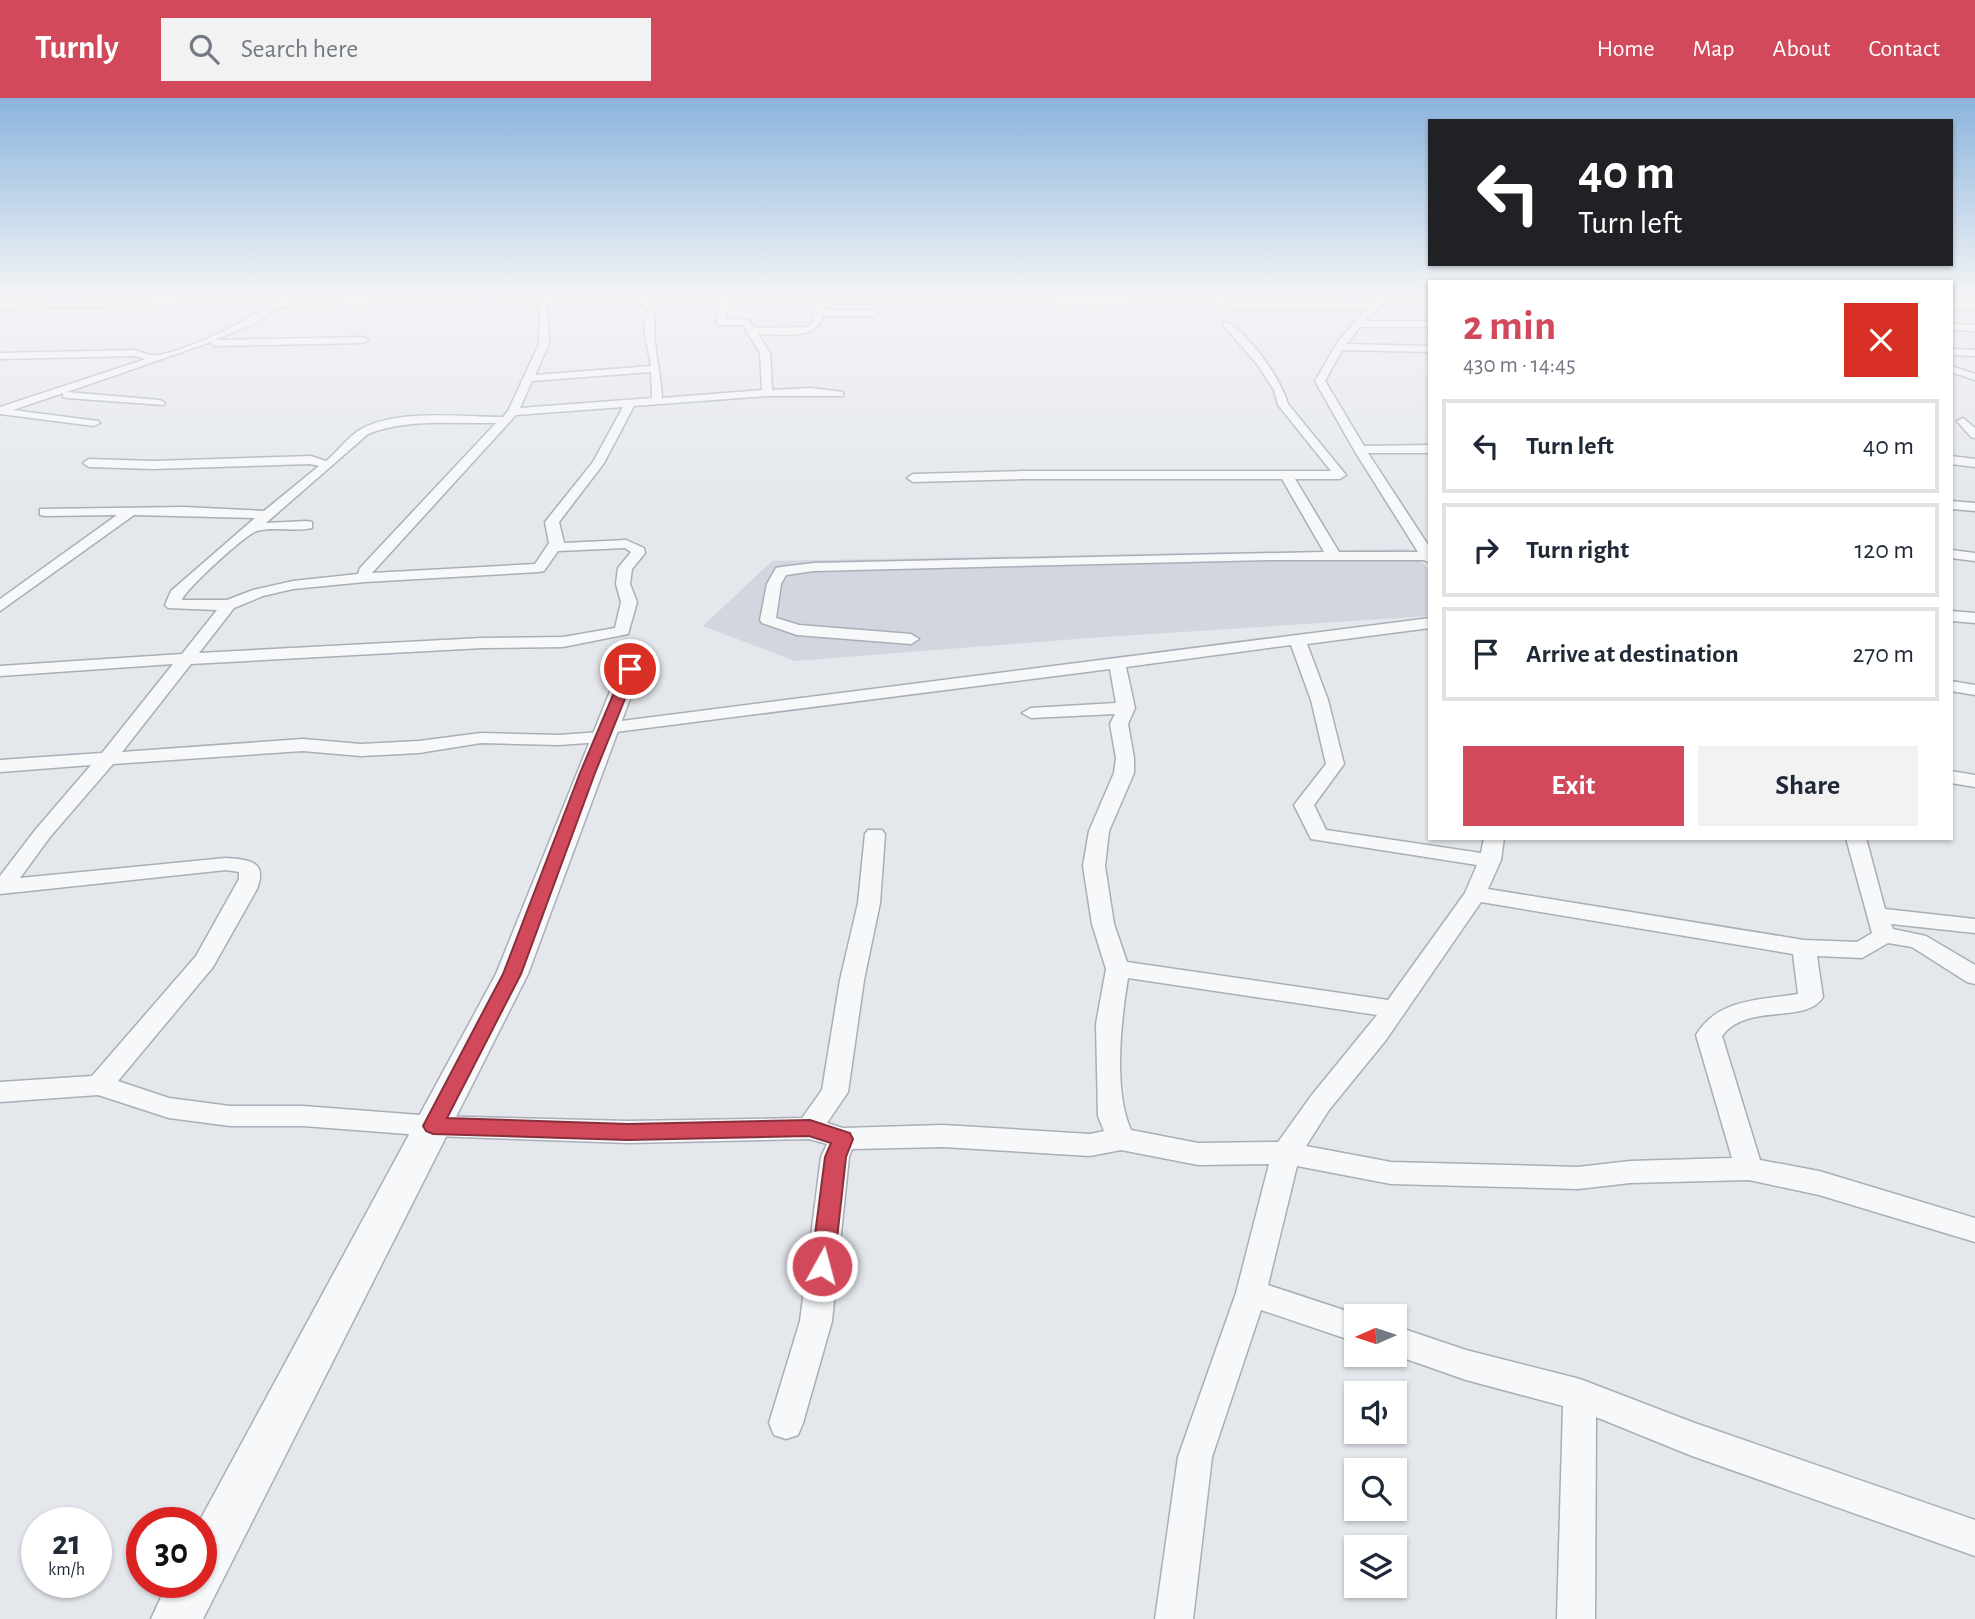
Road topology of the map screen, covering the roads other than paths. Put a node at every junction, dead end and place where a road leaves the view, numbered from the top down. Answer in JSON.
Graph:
{"nodes":[{"id":1,"x":142,"y":364,"type":"edge"},
{"id":2,"x":536,"y":364,"type":"edge"},
{"id":3,"x":655,"y":364,"type":"edge"},
{"id":4,"x":766,"y":364,"type":"edge"},
{"id":5,"x":1262,"y":364,"type":"edge"},
{"id":6,"x":1329,"y":364,"type":"edge"},
{"id":7,"x":656,"y":369,"type":"junction"},
{"id":8,"x":1953,"y":370,"type":"edge"},
{"id":9,"x":1975,"y":377,"type":"edge"},
{"id":10,"x":530,"y":378,"type":"junction"},
{"id":11,"x":767,"y":393,"type":"junction"},
{"id":12,"x":54,"y":394,"type":"junction"},
{"id":13,"x":839,"y":394,"type":"dead end"},
{"id":14,"x":657,"y":402,"type":"junction"},
{"id":15,"x":160,"y":403,"type":"dead end"},
{"id":16,"x":630,"y":404,"type":"junction"},
{"id":17,"x":0,"y":412,"type":"edge"},
{"id":18,"x":508,"y":416,"type":"junction"},
{"id":19,"x":1963,"y":421,"type":"dead end"},
{"id":20,"x":94,"y":423,"type":"dead end"},
{"id":21,"x":1975,"y":435,"type":"edge"},
{"id":22,"x":1428,"y":449,"type":"edge"},
{"id":23,"x":1360,"y":450,"type":"junction"},
{"id":24,"x":1953,"y":460,"type":"edge"},
{"id":25,"x":89,"y":463,"type":"dead end"},
{"id":26,"x":1975,"y":463,"type":"edge"},
{"id":27,"x":327,"y":465,"type":"junction"},
{"id":28,"x":1287,"y":476,"type":"junction"},
{"id":29,"x":914,"y":478,"type":"dead end"},
{"id":30,"x":1953,"y":505,"type":"edge"},
{"id":31,"x":1975,"y":507,"type":"edge"},
{"id":32,"x":45,"y":512,"type":"dead end"},
{"id":33,"x":128,"y":514,"type":"junction"},
{"id":34,"x":269,"y":515,"type":"junction"},
{"id":35,"x":307,"y":526,"type":"dead end"},
{"id":36,"x":255,"y":527,"type":"junction"},
{"id":37,"x":556,"y":543,"type":"junction"},
{"id":38,"x":1953,"y":554,"type":"edge"},
{"id":39,"x":1334,"y":556,"type":"junction"},
{"id":40,"x":1975,"y":556,"type":"edge"},
{"id":41,"x":1428,"y":557,"type":"edge"},
{"id":42,"x":365,"y":578,"type":"junction"},
{"id":43,"x":16,"y":595,"type":"junction"},
{"id":44,"x":0,"y":596,"type":"edge"},
{"id":45,"x":229,"y":605,"type":"junction"},
{"id":46,"x":0,"y":606,"type":"edge"},
{"id":47,"x":1953,"y":616,"type":"edge"},
{"id":48,"x":1975,"y":618,"type":"edge"},
{"id":49,"x":1428,"y":623,"type":"edge"},
{"id":50,"x":1296,"y":638,"type":"junction"},
{"id":51,"x":911,"y":639,"type":"dead end"},
{"id":52,"x":185,"y":659,"type":"junction"},
{"id":53,"x":1117,"y":663,"type":"junction"},
{"id":54,"x":630,"y":669,"type":"dead end"},
{"id":55,"x":0,"y":671,"type":"edge"},
{"id":56,"x":1953,"y":687,"type":"edge"},
{"id":57,"x":1975,"y":690,"type":"edge"},
{"id":58,"x":1126,"y":708,"type":"junction"},
{"id":59,"x":1031,"y":713,"type":"dead end"},
{"id":60,"x":604,"y":732,"type":"junction"},
{"id":61,"x":106,"y":760,"type":"junction"},
{"id":62,"x":0,"y":766,"type":"edge"},
{"id":63,"x":1953,"y":777,"type":"edge"},
{"id":64,"x":1975,"y":781,"type":"edge"},
{"id":65,"x":874,"y":834,"type":"dead end"},
{"id":66,"x":1857,"y":840,"type":"edge"},
{"id":67,"x":1492,"y":849,"type":"edge"},
{"id":68,"x":2,"y":887,"type":"edge"},
{"id":69,"x":1475,"y":894,"type":"junction"},
{"id":70,"x":1880,"y":925,"type":"junction"},
{"id":71,"x":1975,"y":926,"type":"edge"},
{"id":72,"x":1804,"y":948,"type":"junction"},
{"id":73,"x":1118,"y":969,"type":"junction"},
{"id":74,"x":1975,"y":976,"type":"edge"},
{"id":75,"x":1394,"y":1009,"type":"junction"},
{"id":76,"x":99,"y":1084,"type":"junction"},
{"id":77,"x":0,"y":1092,"type":"edge"},
{"id":78,"x":433,"y":1126,"type":"junction"},
{"id":79,"x":810,"y":1128,"type":"junction"},
{"id":80,"x":843,"y":1139,"type":"junction"},
{"id":81,"x":1121,"y":1139,"type":"junction"},
{"id":82,"x":1286,"y":1153,"type":"junction"},
{"id":83,"x":1749,"y":1169,"type":"junction"},
{"id":84,"x":1975,"y":1230,"type":"edge"},
{"id":85,"x":1251,"y":1293,"type":"junction"},
{"id":86,"x":1344,"y":1324,"type":"edge"},
{"id":87,"x":1407,"y":1345,"type":"edge"},
{"id":88,"x":1580,"y":1395,"type":"junction"},
{"id":89,"x":786,"y":1423,"type":"dead end"},
{"id":90,"x":217,"y":1538,"type":"edge"},
{"id":91,"x":1975,"y":1538,"type":"edge"},
{"id":92,"x":186,"y":1598,"type":"edge"},
{"id":93,"x":176,"y":1619,"type":"edge"},
{"id":94,"x":1174,"y":1619,"type":"edge"},
{"id":95,"x":1576,"y":1619,"type":"edge"}],
"edges":[{"from":1,"to":12,"type":"street"},
{"from":2,"to":10,"type":"street"},
{"from":3,"to":7,"type":"street"},
{"from":4,"to":11,"type":"street"},
{"from":5,"to":28,"type":"street"},
{"from":6,"to":23,"type":"street"},
{"from":7,"to":10,"type":"street"},
{"from":7,"to":14,"type":"street"},
{"from":8,"to":9,"type":"street"},
{"from":10,"to":18,"type":"street"},
{"from":11,"to":13,"type":"street"},
{"from":11,"to":14,"type":"street"},
{"from":12,"to":15,"type":"street"},
{"from":12,"to":17,"type":"street"},
{"from":14,"to":16,"type":"street"},
{"from":16,"to":18,"type":"street"},
{"from":16,"to":37,"type":"street"},
{"from":17,"to":20,"type":"street"},
{"from":18,"to":27,"type":"street"},
{"from":18,"to":42,"type":"street"},
{"from":19,"to":21,"type":"street"},
{"from":22,"to":23,"type":"street"},
{"from":23,"to":41,"type":"street"},
{"from":24,"to":26,"type":"street"},
{"from":25,"to":27,"type":"street"},
{"from":27,"to":34,"type":"street"},
{"from":28,"to":29,"type":"street"},
{"from":28,"to":39,"type":"street"},
{"from":30,"to":31,"type":"street"},
{"from":32,"to":33,"type":"street"},
{"from":33,"to":34,"type":"street"},
{"from":33,"to":43,"type":"street"},
{"from":34,"to":36,"type":"street"},
{"from":35,"to":36,"type":"street"},
{"from":36,"to":45,"type":"street"},
{"from":37,"to":42,"type":"street"},
{"from":37,"to":52,"type":"street"},
{"from":38,"to":40,"type":"street"},
{"from":39,"to":41,"type":"street"},
{"from":39,"to":51,"type":"street"},
{"from":42,"to":45,"type":"street"},
{"from":43,"to":44,"type":"street"},
{"from":43,"to":46,"type":"street"},
{"from":45,"to":52,"type":"street"},
{"from":47,"to":48,"type":"street"},
{"from":49,"to":50,"type":"street"},
{"from":50,"to":53,"type":"street"},
{"from":50,"to":67,"type":"street"},
{"from":52,"to":55,"type":"street"},
{"from":52,"to":61,"type":"street"},
{"from":53,"to":58,"type":"street"},
{"from":53,"to":60,"type":"street"},
{"from":54,"to":60,"type":"street"},
{"from":56,"to":57,"type":"street"},
{"from":58,"to":59,"type":"street"},
{"from":58,"to":73,"type":"street"},
{"from":60,"to":61,"type":"street"},
{"from":60,"to":78,"type":"street"},
{"from":61,"to":62,"type":"street"},
{"from":61,"to":68,"type":"street"},
{"from":63,"to":64,"type":"street"},
{"from":65,"to":79,"type":"street"},
{"from":66,"to":70,"type":"street"},
{"from":67,"to":69,"type":"street"},
{"from":68,"to":76,"type":"street"},
{"from":69,"to":72,"type":"street"},
{"from":69,"to":75,"type":"street"},
{"from":70,"to":71,"type":"street"},
{"from":70,"to":72,"type":"street"},
{"from":70,"to":74,"type":"street"},
{"from":72,"to":83,"type":"street"},
{"from":73,"to":75,"type":"street"},
{"from":73,"to":81,"type":"street"},
{"from":75,"to":82,"type":"street"},
{"from":76,"to":77,"type":"street"},
{"from":76,"to":78,"type":"street"},
{"from":78,"to":79,"type":"street"},
{"from":78,"to":90,"type":"street"},
{"from":79,"to":80,"type":"street"},
{"from":80,"to":81,"type":"street"},
{"from":80,"to":89,"type":"street"},
{"from":81,"to":82,"type":"street"},
{"from":82,"to":83,"type":"street"},
{"from":82,"to":85,"type":"street"},
{"from":83,"to":84,"type":"street"},
{"from":85,"to":86,"type":"street"},
{"from":85,"to":94,"type":"street"},
{"from":87,"to":88,"type":"street"},
{"from":88,"to":91,"type":"street"},
{"from":88,"to":95,"type":"street"},
{"from":92,"to":93,"type":"street"}]}
